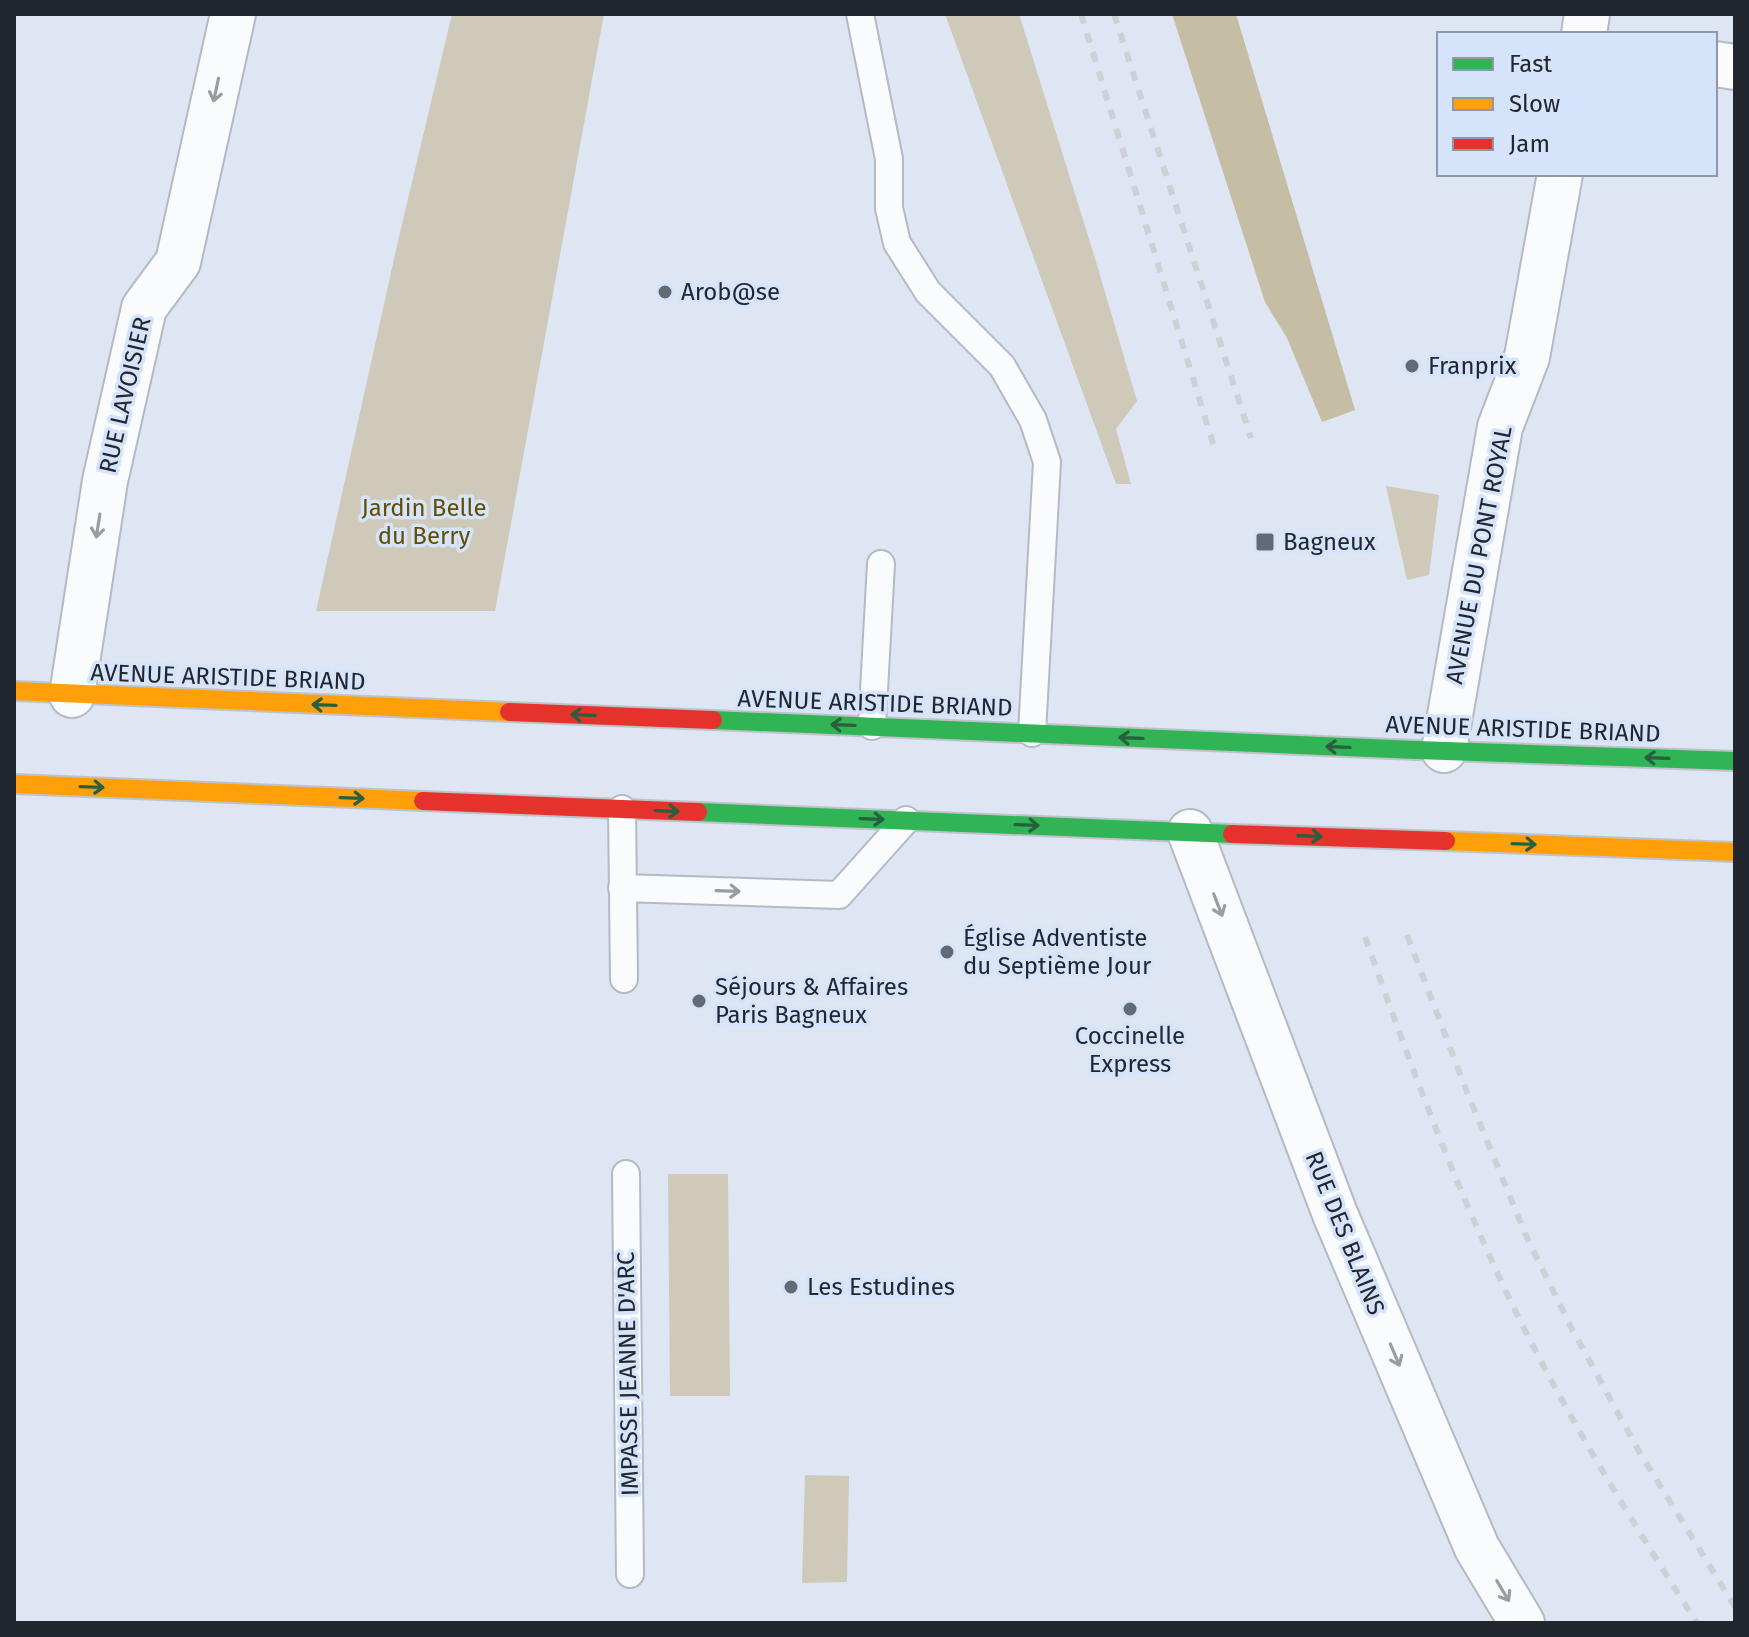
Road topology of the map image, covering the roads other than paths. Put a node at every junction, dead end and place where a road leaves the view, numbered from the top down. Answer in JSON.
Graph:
{"nodes":[{"id":1,"x":233,"y":14,"type":"edge"},
{"id":2,"x":860,"y":14,"type":"edge"},
{"id":3,"x":1560,"y":176,"type":"edge"},
{"id":4,"x":881,"y":564,"type":"dead end"},
{"id":5,"x":14,"y":691,"type":"edge"},
{"id":6,"x":72,"y":695,"type":"junction"},
{"id":7,"x":872,"y":726,"type":"junction"},
{"id":8,"x":1032,"y":733,"type":"junction"},
{"id":9,"x":1430,"y":750,"type":"junction"},
{"id":10,"x":1735,"y":761,"type":"edge"},
{"id":11,"x":14,"y":784,"type":"edge"},
{"id":12,"x":622,"y":809,"type":"junction"},
{"id":13,"x":906,"y":820,"type":"junction"},
{"id":14,"x":1211,"y":833,"type":"junction"},
{"id":15,"x":1735,"y":852,"type":"edge"},
{"id":16,"x":622,"y":888,"type":"junction"},
{"id":17,"x":624,"y":979,"type":"dead end"},
{"id":18,"x":626,"y":1174,"type":"dead end"},
{"id":19,"x":630,"y":1574,"type":"dead end"},
{"id":20,"x":1522,"y":1623,"type":"edge"}],
"edges":[{"from":1,"to":6,"type":"street","name":"RUE LAVOISIER","one_way":true},
{"from":2,"to":8,"type":"lane"},
{"from":3,"to":9,"type":"street","name":"AVENUE DU PONT ROYAL"},
{"from":4,"to":7,"type":"lane"},
{"from":5,"to":6,"type":"main road","name":"AVENUE ARISTIDE BRIAND"},
{"from":7,"to":6,"type":"main road","name":"AVENUE ARISTIDE BRIAND","one_way":true},
{"from":7,"to":8,"type":"main road","name":"AVENUE ARISTIDE BRIAND"},
{"from":9,"to":8,"type":"main road","name":"AVENUE ARISTIDE BRIAND","one_way":true,"bridge":true},
{"from":10,"to":9,"type":"main road","name":"AVENUE ARISTIDE BRIAND","one_way":true},
{"from":11,"to":12,"type":"main road","one_way":true},
{"from":12,"to":13,"type":"main road","one_way":true},
{"from":12,"to":16,"type":"lane"},
{"from":13,"to":14,"type":"main road","one_way":true},
{"from":16,"to":13,"type":"lane","one_way":true},
{"from":14,"to":15,"type":"main road","one_way":true,"bridge":true},
{"from":14,"to":20,"type":"street","name":"RUE DES BLAINS","one_way":true},
{"from":16,"to":17,"type":"lane"},
{"from":18,"to":19,"type":"lane","name":"IMPASSE JEANNE D'ARC"}]}
